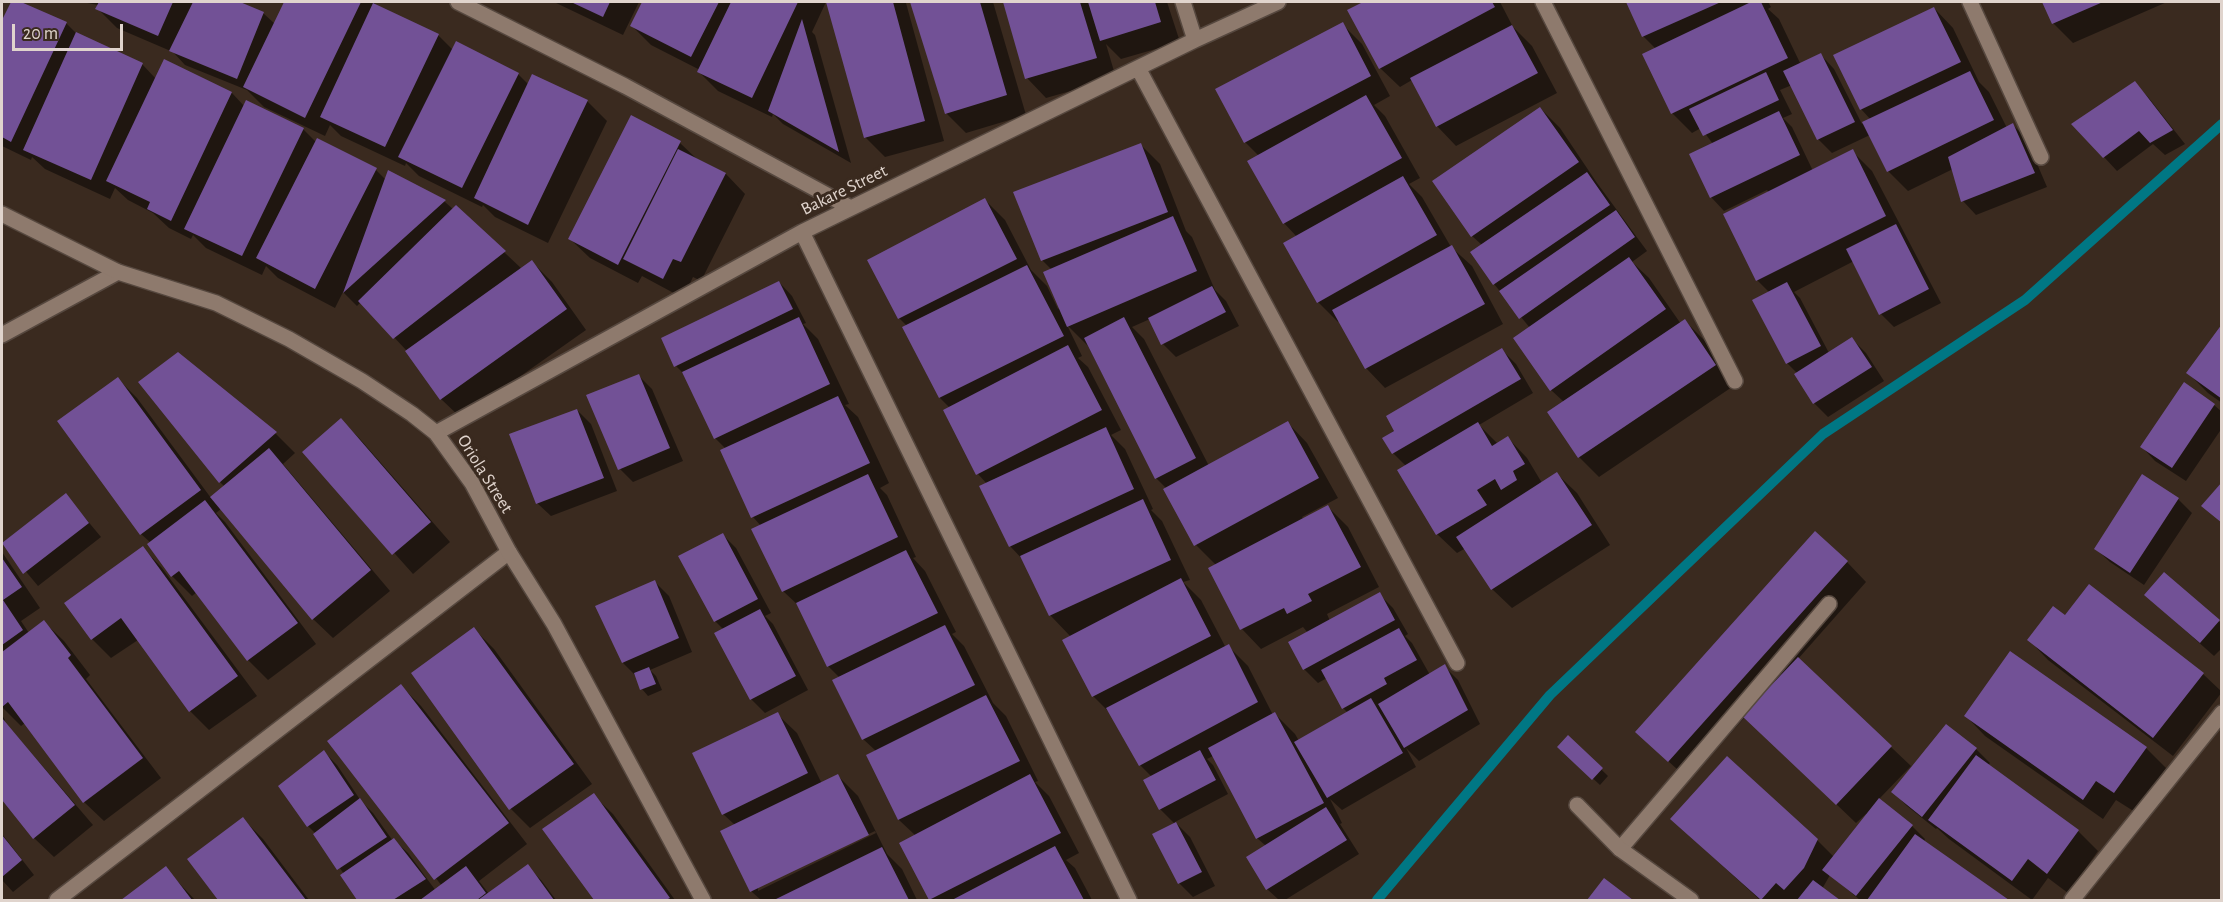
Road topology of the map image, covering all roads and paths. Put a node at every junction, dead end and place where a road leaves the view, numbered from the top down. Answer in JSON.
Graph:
{"nodes":[{"id":1,"x":458,"y":2,"type":"edge"},
{"id":2,"x":1183,"y":2,"type":"edge"},
{"id":3,"x":1278,"y":2,"type":"edge"},
{"id":4,"x":1543,"y":2,"type":"edge"},
{"id":5,"x":1970,"y":2,"type":"edge"},
{"id":6,"x":1195,"y":40,"type":"junction"},
{"id":7,"x":1138,"y":68,"type":"junction"},
{"id":8,"x":2041,"y":157,"type":"dead end"},
{"id":9,"x":851,"y":208,"type":"junction"},
{"id":10,"x":2,"y":214,"type":"edge"},
{"id":11,"x":802,"y":232,"type":"junction"},
{"id":12,"x":118,"y":272,"type":"junction"},
{"id":13,"x":2,"y":334,"type":"edge"},
{"id":14,"x":1736,"y":381,"type":"dead end"},
{"id":15,"x":436,"y":433,"type":"junction"},
{"id":16,"x":509,"y":552,"type":"junction"},
{"id":17,"x":1829,"y":604,"type":"dead end"},
{"id":18,"x":1457,"y":663,"type":"dead end"},
{"id":19,"x":2222,"y":713,"type":"edge"},
{"id":20,"x":1578,"y":805,"type":"dead end"},
{"id":21,"x":1620,"y":849,"type":"junction"},
{"id":22,"x":1686,"y":899,"type":"edge"},
{"id":23,"x":57,"y":900,"type":"edge"},
{"id":24,"x":703,"y":900,"type":"edge"},
{"id":25,"x":1129,"y":900,"type":"edge"},
{"id":26,"x":2072,"y":900,"type":"edge"}],
"edges":[{"from":1,"to":9,"type":"street"},
{"from":2,"to":6,"type":"street"},
{"from":3,"to":6,"type":"street","name":"Bakare Street"},
{"from":4,"to":14,"type":"street"},
{"from":5,"to":8,"type":"street"},
{"from":6,"to":7,"type":"street","name":"Bakare Street"},
{"from":7,"to":9,"type":"street","name":"Bakare Street"},
{"from":7,"to":18,"type":"street"},
{"from":9,"to":11,"type":"street","name":"Bakare Street"},
{"from":10,"to":12,"type":"street","name":"Oriola Street"},
{"from":11,"to":15,"type":"street","name":"Bakare Street"},
{"from":11,"to":25,"type":"street"},
{"from":12,"to":13,"type":"street"},
{"from":12,"to":15,"type":"street","name":"Oriola Street"},
{"from":15,"to":16,"type":"street","name":"Oriola Street"},
{"from":16,"to":23,"type":"street"},
{"from":16,"to":24,"type":"street","name":"Oriola Street"},
{"from":17,"to":21,"type":"street"},
{"from":19,"to":26,"type":"street"},
{"from":20,"to":21,"type":"street"},
{"from":21,"to":22,"type":"street"}]}
